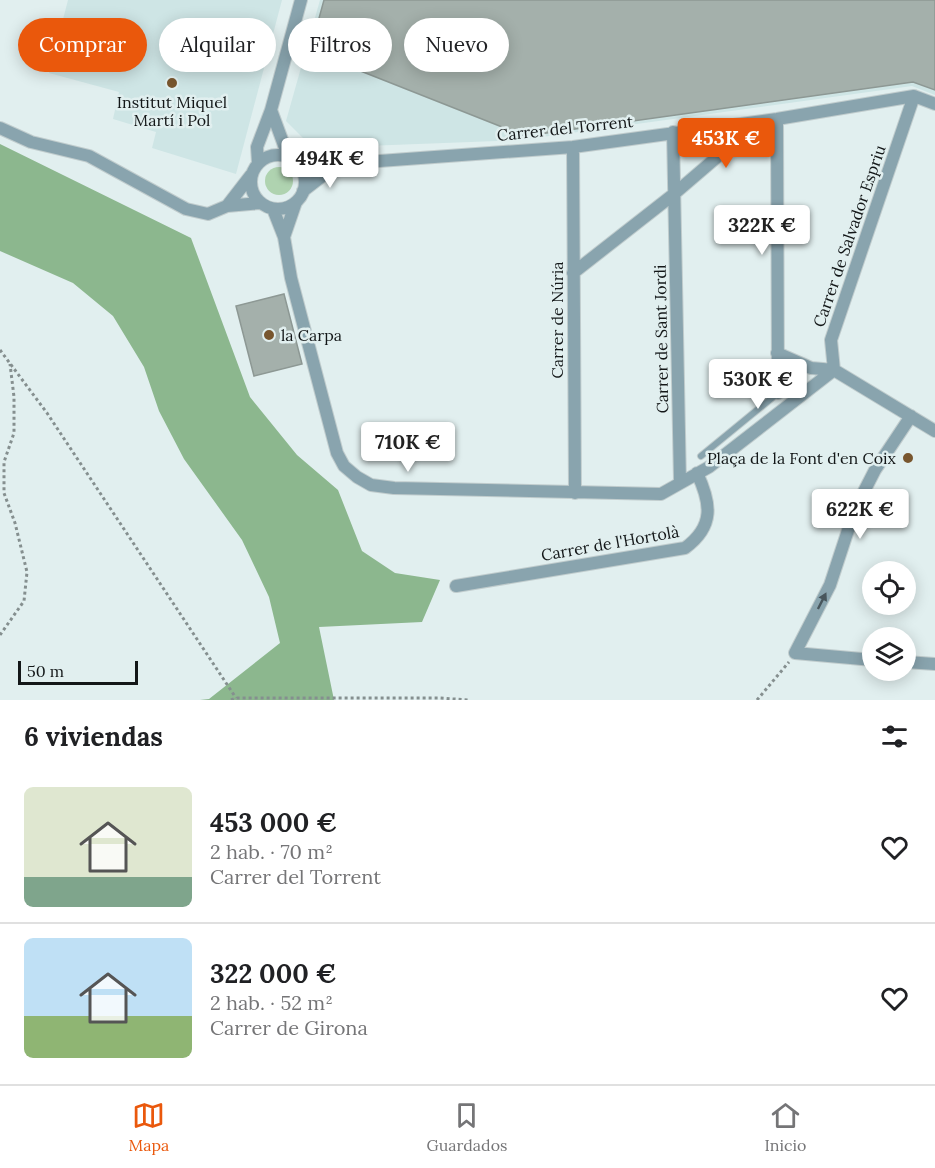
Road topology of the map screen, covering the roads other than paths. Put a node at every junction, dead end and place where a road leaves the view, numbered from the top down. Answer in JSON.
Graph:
{"nodes":[{"id":1,"x":301,"y":0,"type":"edge"},
{"id":2,"x":914,"y":96,"type":"junction"},
{"id":3,"x":935,"y":104,"type":"edge"},
{"id":4,"x":271,"y":110,"type":"junction"},
{"id":5,"x":777,"y":119,"type":"junction"},
{"id":6,"x":758,"y":122,"type":"junction"},
{"id":7,"x":0,"y":128,"type":"edge"},
{"id":8,"x":673,"y":132,"type":"junction"},
{"id":9,"x":573,"y":147,"type":"junction"},
{"id":10,"x":293,"y":160,"type":"junction"},
{"id":11,"x":258,"y":163,"type":"junction"},
{"id":12,"x":338,"y":164,"type":"junction"},
{"id":13,"x":251,"y":175,"type":"junction"},
{"id":14,"x":674,"y":194,"type":"junction"},
{"id":15,"x":300,"y":196,"type":"junction"},
{"id":16,"x":260,"y":203,"type":"junction"},
{"id":17,"x":227,"y":206,"type":"junction"},
{"id":18,"x":273,"y":209,"type":"junction"},
{"id":19,"x":284,"y":237,"type":"junction"},
{"id":20,"x":573,"y":273,"type":"junction"},
{"id":21,"x":777,"y":353,"type":"junction"},
{"id":22,"x":834,"y":370,"type":"junction"},
{"id":23,"x":778,"y":393,"type":"joint"},
{"id":24,"x":911,"y":416,"type":"junction"},
{"id":25,"x":935,"y":430,"type":"edge"},
{"id":26,"x":701,"y":456,"type":"dead end"},
{"id":27,"x":697,"y":473,"type":"junction"},
{"id":28,"x":680,"y":482,"type":"junction"},
{"id":29,"x":575,"y":493,"type":"junction"},
{"id":30,"x":456,"y":586,"type":"dead end"},
{"id":31,"x":862,"y":659,"type":"edge"},
{"id":32,"x":916,"y":663,"type":"edge"},
{"id":33,"x":935,"y":664,"type":"edge"}],
"edges":[{"from":1,"to":4,"type":"street"},
{"from":2,"to":3,"type":"street"},
{"from":2,"to":5,"type":"street","name":"Carrer del Torrent"},
{"from":2,"to":22,"type":"street","name":"Carrer de Salvador Espriu"},
{"from":4,"to":10,"type":"street"},
{"from":4,"to":11,"type":"street"},
{"from":5,"to":6,"type":"street","name":"Carrer del Torrent"},
{"from":5,"to":21,"type":"street"},
{"from":6,"to":8,"type":"street","name":"Carrer del Torrent"},
{"from":6,"to":14,"type":"street"},
{"from":7,"to":17,"type":"street"},
{"from":8,"to":9,"type":"street","name":"Carrer del Torrent"},
{"from":8,"to":14,"type":"street","name":"Carrer de Sant Jordi"},
{"from":9,"to":12,"type":"street","name":"Carrer del Torrent"},
{"from":9,"to":20,"type":"street","name":"Carrer de Núria"},
{"from":10,"to":11,"type":"street"},
{"from":10,"to":12,"type":"street","name":"Carrer del Torrent"},
{"from":10,"to":15,"type":"street"},
{"from":11,"to":13,"type":"street"},
{"from":12,"to":15,"type":"street"},
{"from":13,"to":16,"type":"street"},
{"from":13,"to":17,"type":"street"},
{"from":14,"to":20,"type":"street"},
{"from":14,"to":28,"type":"street","name":"Carrer de Sant Jordi"},
{"from":15,"to":18,"type":"street"},
{"from":15,"to":19,"type":"street"},
{"from":16,"to":17,"type":"street"},
{"from":16,"to":18,"type":"street"},
{"from":18,"to":19,"type":"street"},
{"from":19,"to":29,"type":"street"},
{"from":20,"to":29,"type":"street","name":"Carrer de Núria"},
{"from":21,"to":22,"type":"street"},
{"from":21,"to":23,"type":"street"},
{"from":22,"to":24,"type":"street"},
{"from":22,"to":27,"type":"street"},
{"from":23,"to":26,"type":"lane"},
{"from":24,"to":25,"type":"street"},
{"from":31,"to":24,"type":"street","one_way":true},
{"from":27,"to":28,"type":"street"},
{"from":27,"to":30,"type":"street","name":"Carrer de l'Hortolà"},
{"from":28,"to":29,"type":"street"},
{"from":32,"to":33,"type":"street"}]}
